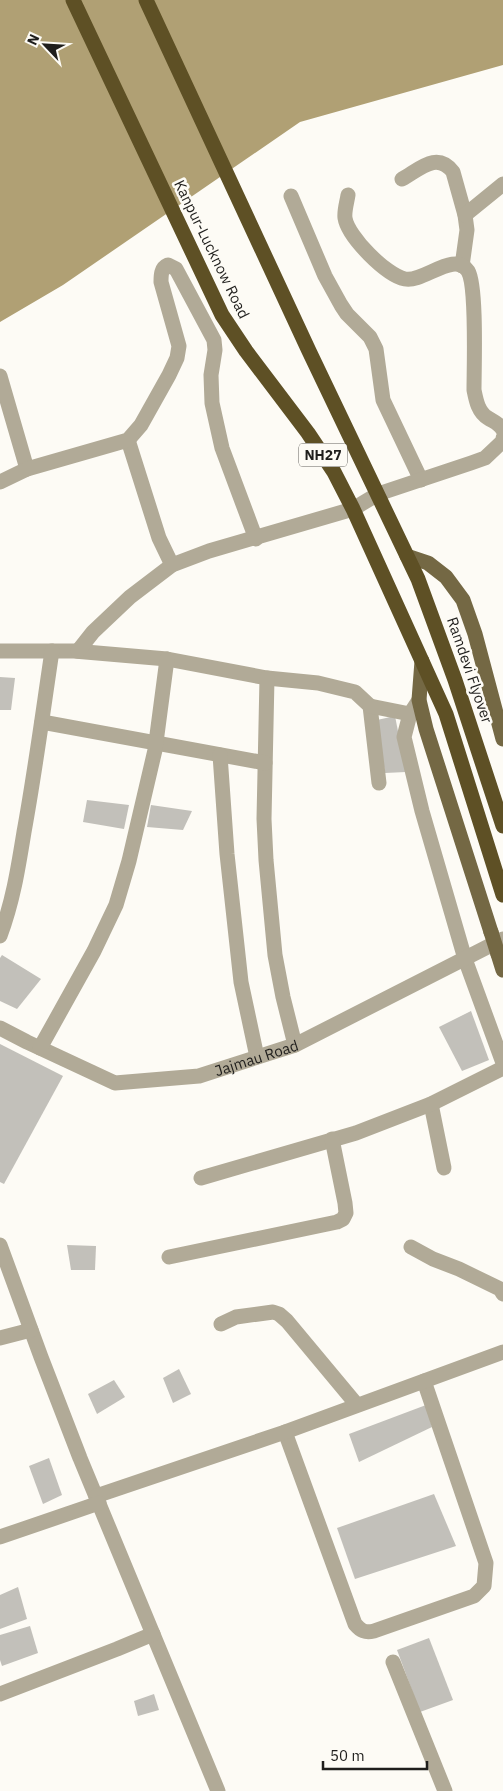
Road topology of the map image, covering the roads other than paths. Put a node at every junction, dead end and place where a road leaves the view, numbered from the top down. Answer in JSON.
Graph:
{"nodes":[{"id":1,"x":73,"y":0,"type":"edge"},
{"id":2,"x":146,"y":0,"type":"edge"},
{"id":3,"x":402,"y":179,"type":"dead end"},
{"id":4,"x":503,"y":184,"type":"edge"},
{"id":5,"x":348,"y":195,"type":"dead end"},
{"id":6,"x":291,"y":196,"type":"dead end"},
{"id":7,"x":465,"y":214,"type":"junction"},
{"id":8,"x":462,"y":266,"type":"junction"},
{"id":9,"x":0,"y":376,"type":"edge"},
{"id":10,"x":501,"y":423,"type":"edge"},
{"id":11,"x":503,"y":438,"type":"edge"},
{"id":12,"x":128,"y":440,"type":"junction"},
{"id":13,"x":27,"y":469,"type":"junction"},
{"id":14,"x":422,"y":480,"type":"junction"},
{"id":15,"x":0,"y":482,"type":"edge"},
{"id":16,"x":378,"y":494,"type":"junction"},
{"id":17,"x":354,"y":509,"type":"junction"},
{"id":18,"x":256,"y":538,"type":"junction"},
{"id":19,"x":407,"y":556,"type":"junction"},
{"id":20,"x":172,"y":566,"type":"junction"},
{"id":21,"x":0,"y":651,"type":"edge"},
{"id":22,"x":52,"y":651,"type":"junction"},
{"id":23,"x":78,"y":651,"type":"junction"},
{"id":24,"x":167,"y":659,"type":"junction"},
{"id":25,"x":422,"y":661,"type":"junction"},
{"id":26,"x":267,"y":678,"type":"junction"},
{"id":27,"x":419,"y":700,"type":"junction"},
{"id":28,"x":370,"y":706,"type":"junction"},
{"id":29,"x":410,"y":714,"type":"junction"},
{"id":30,"x":42,"y":722,"type":"junction"},
{"id":31,"x":503,"y":739,"type":"edge"},
{"id":32,"x":156,"y":742,"type":"junction"},
{"id":33,"x":220,"y":755,"type":"junction"},
{"id":34,"x":265,"y":763,"type":"junction"},
{"id":35,"x":379,"y":783,"type":"dead end"},
{"id":36,"x":503,"y":826,"type":"edge"},
{"id":37,"x":503,"y":895,"type":"edge"},
{"id":38,"x":0,"y":936,"type":"edge"},
{"id":39,"x":497,"y":936,"type":"edge"},
{"id":40,"x":465,"y":960,"type":"junction"},
{"id":41,"x":503,"y":970,"type":"edge"},
{"id":42,"x":0,"y":1028,"type":"edge"},
{"id":43,"x":295,"y":1045,"type":"junction"},
{"id":44,"x":40,"y":1048,"type":"junction"},
{"id":45,"x":256,"y":1057,"type":"junction"},
{"id":46,"x":503,"y":1063,"type":"edge"},
{"id":47,"x":503,"y":1068,"type":"edge"},
{"id":48,"x":431,"y":1104,"type":"junction"},
{"id":49,"x":332,"y":1140,"type":"junction"},
{"id":50,"x":444,"y":1168,"type":"dead end"},
{"id":51,"x":201,"y":1178,"type":"dead end"},
{"id":52,"x":0,"y":1245,"type":"edge"},
{"id":53,"x":411,"y":1246,"type":"dead end"},
{"id":54,"x":169,"y":1257,"type":"dead end"},
{"id":55,"x":503,"y":1294,"type":"edge"},
{"id":56,"x":221,"y":1324,"type":"dead end"},
{"id":57,"x":30,"y":1330,"type":"junction"},
{"id":58,"x":0,"y":1338,"type":"edge"},
{"id":59,"x":503,"y":1352,"type":"edge"},
{"id":60,"x":424,"y":1381,"type":"junction"},
{"id":61,"x":357,"y":1405,"type":"junction"},
{"id":62,"x":285,"y":1432,"type":"junction"},
{"id":63,"x":97,"y":1499,"type":"junction"},
{"id":64,"x":0,"y":1538,"type":"edge"},
{"id":65,"x":153,"y":1634,"type":"junction"},
{"id":66,"x":393,"y":1662,"type":"dead end"},
{"id":67,"x":0,"y":1694,"type":"edge"},
{"id":68,"x":218,"y":1791,"type":"edge"},
{"id":69,"x":445,"y":1791,"type":"edge"}],
"edges":[{"from":1,"to":17,"type":"highway","name":"Kanpur-Lucknow Road","number":"NH27"},
{"from":2,"to":16,"type":"highway","number":"NH27"},
{"from":3,"to":7,"type":"street"},
{"from":4,"to":7,"type":"street"},
{"from":5,"to":8,"type":"street"},
{"from":6,"to":14,"type":"street"},
{"from":7,"to":8,"type":"street"},
{"from":8,"to":10,"type":"street"},
{"from":9,"to":13,"type":"street"},
{"from":11,"to":14,"type":"street"},
{"from":12,"to":13,"type":"street"},
{"from":12,"to":18,"type":"street"},
{"from":12,"to":20,"type":"street"},
{"from":13,"to":15,"type":"street"},
{"from":14,"to":16,"type":"street"},
{"from":16,"to":17,"type":"street"},
{"from":16,"to":19,"type":"highway","number":"NH27"},
{"from":17,"to":18,"type":"street"},
{"from":17,"to":25,"type":"highway","name":"Kanpur-Lucknow Road","number":"NH27"},
{"from":18,"to":20,"type":"street"},
{"from":19,"to":31,"type":"main road"},
{"from":19,"to":36,"type":"highway","name":"Ramdevi Flyover","number":"NH27"},
{"from":20,"to":23,"type":"street"},
{"from":21,"to":22,"type":"street"},
{"from":22,"to":23,"type":"street"},
{"from":22,"to":30,"type":"street"},
{"from":23,"to":24,"type":"street"},
{"from":24,"to":26,"type":"street"},
{"from":24,"to":32,"type":"street"},
{"from":25,"to":27,"type":"main road"},
{"from":25,"to":37,"type":"highway","number":"NH27"},
{"from":26,"to":28,"type":"street"},
{"from":26,"to":34,"type":"street"},
{"from":27,"to":29,"type":"street"},
{"from":27,"to":39,"type":"main road"},
{"from":28,"to":29,"type":"street"},
{"from":28,"to":35,"type":"street"},
{"from":29,"to":40,"type":"street"},
{"from":30,"to":32,"type":"street"},
{"from":30,"to":38,"type":"street"},
{"from":32,"to":33,"type":"street"},
{"from":32,"to":44,"type":"street"},
{"from":33,"to":34,"type":"street"},
{"from":33,"to":45,"type":"street"},
{"from":34,"to":43,"type":"street"},
{"from":39,"to":40,"type":"street","name":"Jajmau Road"},
{"from":39,"to":41,"type":"main road","bridge":true},
{"from":40,"to":43,"type":"street","name":"Jajmau Road"},
{"from":40,"to":46,"type":"street"},
{"from":42,"to":44,"type":"street","name":"Jajmau Road"},
{"from":43,"to":45,"type":"street","name":"Jajmau Road"},
{"from":44,"to":45,"type":"street","name":"Jajmau Road"},
{"from":47,"to":48,"type":"street"},
{"from":48,"to":49,"type":"street"},
{"from":48,"to":50,"type":"street"},
{"from":49,"to":51,"type":"street"},
{"from":49,"to":54,"type":"street"},
{"from":52,"to":57,"type":"street"},
{"from":53,"to":55,"type":"street"},
{"from":56,"to":61,"type":"street"},
{"from":57,"to":58,"type":"street"},
{"from":57,"to":63,"type":"street"},
{"from":59,"to":60,"type":"street"},
{"from":60,"to":61,"type":"street"},
{"from":60,"to":62,"type":"street"},
{"from":61,"to":62,"type":"street"},
{"from":62,"to":63,"type":"street"},
{"from":63,"to":64,"type":"street"},
{"from":63,"to":65,"type":"street"},
{"from":65,"to":67,"type":"street"},
{"from":65,"to":68,"type":"street"},
{"from":66,"to":69,"type":"street"}]}
